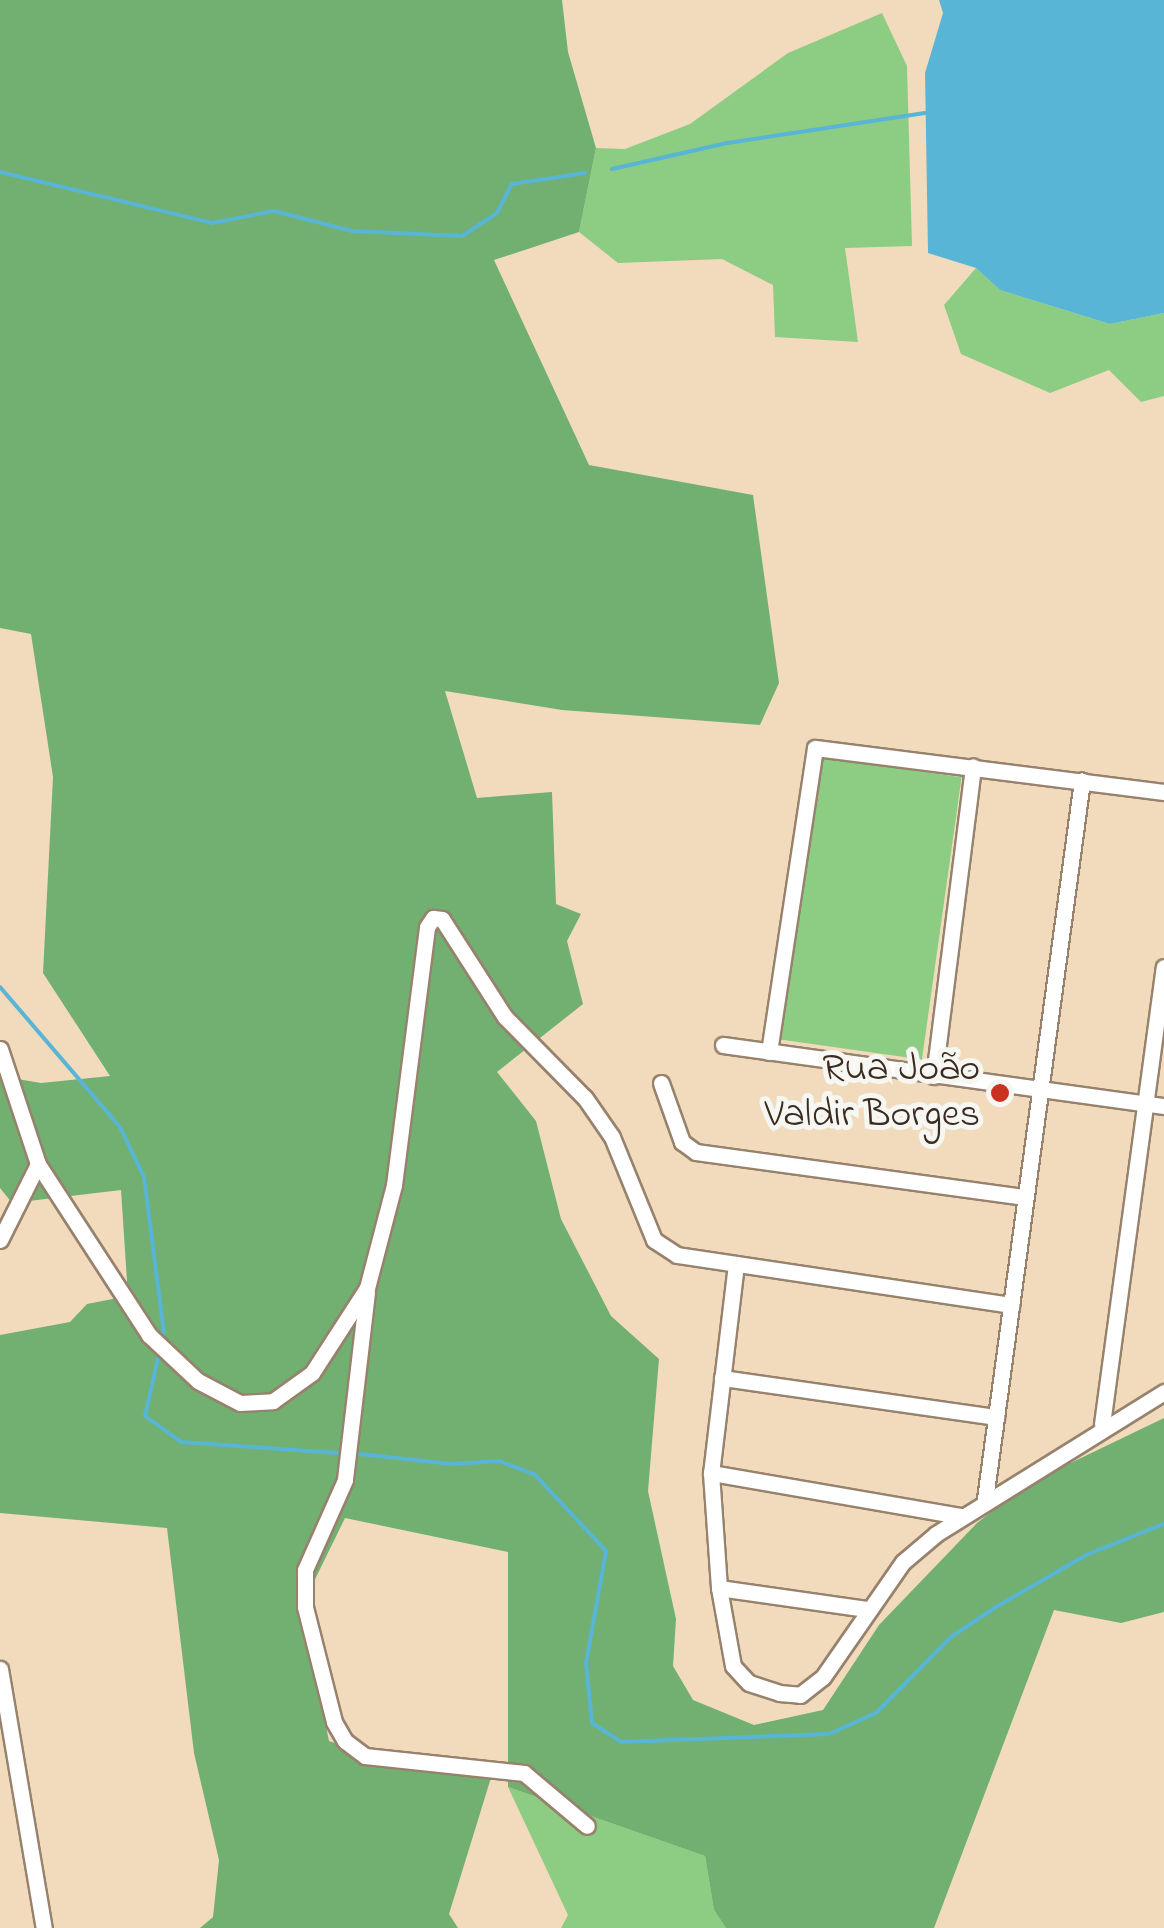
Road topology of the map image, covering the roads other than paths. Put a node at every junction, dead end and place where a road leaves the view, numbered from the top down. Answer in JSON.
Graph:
{"nodes":[{"id":1,"x":973,"y":766,"type":"junction"},
{"id":2,"x":1082,"y":781,"type":"junction"},
{"id":3,"x":1164,"y":792,"type":"edge"},
{"id":4,"x":1164,"y":967,"type":"edge"},
{"id":5,"x":723,"y":1045,"type":"dead end"},
{"id":6,"x":0,"y":1049,"type":"edge"},
{"id":7,"x":769,"y":1052,"type":"junction"},
{"id":8,"x":934,"y":1076,"type":"junction"},
{"id":9,"x":661,"y":1084,"type":"dead end"},
{"id":10,"x":1040,"y":1090,"type":"junction"},
{"id":11,"x":1145,"y":1103,"type":"junction"},
{"id":12,"x":1164,"y":1106,"type":"edge"},
{"id":13,"x":38,"y":1164,"type":"junction"},
{"id":14,"x":1025,"y":1197,"type":"junction"},
{"id":15,"x":0,"y":1240,"type":"edge"},
{"id":16,"x":736,"y":1264,"type":"junction"},
{"id":17,"x":367,"y":1288,"type":"junction"},
{"id":18,"x":1011,"y":1305,"type":"junction"},
{"id":19,"x":722,"y":1378,"type":"junction"},
{"id":20,"x":1164,"y":1392,"type":"edge"},
{"id":21,"x":996,"y":1416,"type":"junction"},
{"id":22,"x":1102,"y":1424,"type":"junction"},
{"id":23,"x":711,"y":1472,"type":"junction"},
{"id":24,"x":985,"y":1500,"type":"junction"},
{"id":25,"x":961,"y":1516,"type":"junction"},
{"id":26,"x":720,"y":1588,"type":"junction"},
{"id":27,"x":867,"y":1609,"type":"junction"},
{"id":28,"x":0,"y":1669,"type":"edge"},
{"id":29,"x":587,"y":1826,"type":"dead end"},
{"id":30,"x":44,"y":1928,"type":"edge"}],
"edges":[{"from":1,"to":2,"type":"street"},
{"from":1,"to":7,"type":"street"},
{"from":1,"to":8,"type":"street"},
{"from":2,"to":3,"type":"street"},
{"from":2,"to":10,"type":"street"},
{"from":4,"to":11,"type":"street"},
{"from":5,"to":7,"type":"street"},
{"from":6,"to":13,"type":"street"},
{"from":7,"to":8,"type":"street"},
{"from":8,"to":10,"type":"street"},
{"from":9,"to":14,"type":"street"},
{"from":10,"to":11,"type":"street"},
{"from":10,"to":14,"type":"street"},
{"from":11,"to":12,"type":"street"},
{"from":11,"to":22,"type":"street"},
{"from":13,"to":15,"type":"street"},
{"from":13,"to":17,"type":"street"},
{"from":14,"to":18,"type":"street"},
{"from":16,"to":17,"type":"street"},
{"from":16,"to":18,"type":"street"},
{"from":16,"to":19,"type":"street"},
{"from":17,"to":29,"type":"street"},
{"from":18,"to":21,"type":"street"},
{"from":19,"to":21,"type":"street"},
{"from":19,"to":23,"type":"street"},
{"from":20,"to":22,"type":"street"},
{"from":21,"to":24,"type":"street"},
{"from":22,"to":24,"type":"street"},
{"from":23,"to":25,"type":"street"},
{"from":23,"to":26,"type":"street"},
{"from":24,"to":25,"type":"street"},
{"from":25,"to":27,"type":"street"},
{"from":26,"to":27,"type":"street"},
{"from":26,"to":27,"type":"street"},
{"from":28,"to":30,"type":"street"}]}
